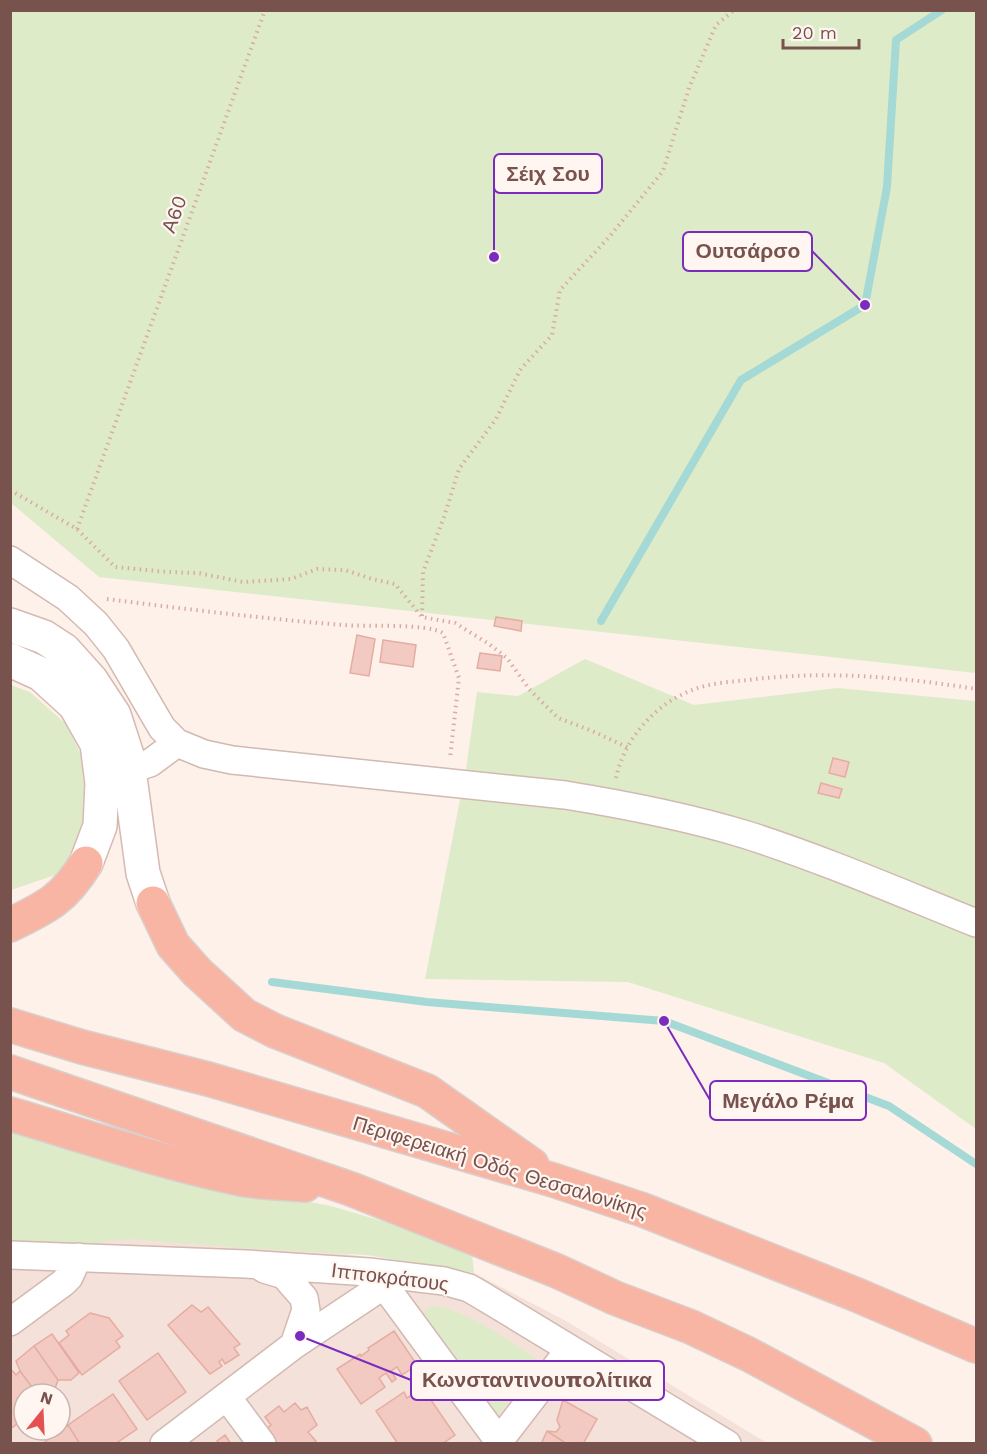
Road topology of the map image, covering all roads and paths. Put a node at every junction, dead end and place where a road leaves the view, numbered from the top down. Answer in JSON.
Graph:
{"nodes":[{"id":1,"x":264,"y":10,"type":"edge"},
{"id":2,"x":734,"y":10,"type":"edge"},
{"id":3,"x":10,"y":490,"type":"edge"},
{"id":4,"x":77,"y":529,"type":"junction"},
{"id":5,"x":10,"y":560,"type":"edge"},
{"id":6,"x":77,"y":605,"type":"junction"},
{"id":7,"x":422,"y":617,"type":"junction"},
{"id":8,"x":10,"y":625,"type":"edge"},
{"id":9,"x":10,"y":660,"type":"edge"},
{"id":10,"x":976,"y":689,"type":"edge"},
{"id":11,"x":177,"y":743,"type":"junction"},
{"id":12,"x":629,"y":748,"type":"junction"},
{"id":13,"x":130,"y":769,"type":"junction"},
{"id":14,"x":447,"y":782,"type":"junction"},
{"id":15,"x":610,"y":802,"type":"junction"},
{"id":16,"x":86,"y":863,"type":"joint"},
{"id":17,"x":153,"y":903,"type":"joint"},
{"id":18,"x":976,"y":923,"type":"edge"},
{"id":19,"x":10,"y":925,"type":"edge"},
{"id":20,"x":10,"y":1025,"type":"edge"},
{"id":21,"x":10,"y":1072,"type":"edge"},
{"id":22,"x":10,"y":1114,"type":"edge"},
{"id":23,"x":553,"y":1180,"type":"junction"},
{"id":24,"x":351,"y":1189,"type":"junction"},
{"id":25,"x":10,"y":1255,"type":"edge"},
{"id":26,"x":78,"y":1257,"type":"junction"},
{"id":27,"x":246,"y":1264,"type":"junction"},
{"id":28,"x":392,"y":1281,"type":"junction"},
{"id":29,"x":10,"y":1322,"type":"edge"},
{"id":30,"x":294,"y":1345,"type":"junction"},
{"id":31,"x":976,"y":1346,"type":"edge"},
{"id":32,"x":570,"y":1349,"type":"junction"},
{"id":33,"x":227,"y":1397,"type":"junction"},
{"id":34,"x":500,"y":1442,"type":"edge"},
{"id":35,"x":164,"y":1443,"type":"edge"},
{"id":36,"x":262,"y":1443,"type":"edge"},
{"id":37,"x":727,"y":1443,"type":"edge"},
{"id":38,"x":915,"y":1443,"type":"edge"}],
"edges":[{"from":1,"to":4,"type":"path","name":"Α60"},
{"from":2,"to":7,"type":"path"},
{"from":3,"to":4,"type":"path"},
{"from":4,"to":7,"type":"path"},
{"from":5,"to":6,"type":"street"},
{"from":6,"to":11,"type":"street"},
{"from":6,"to":14,"type":"path"},
{"from":7,"to":12,"type":"path"},
{"from":8,"to":13,"type":"main road"},
{"from":9,"to":16,"type":"main road"},
{"from":10,"to":12,"type":"path"},
{"from":11,"to":13,"type":"street"},
{"from":11,"to":14,"type":"street"},
{"from":12,"to":15,"type":"path"},
{"from":13,"to":17,"type":"main road"},
{"from":14,"to":15,"type":"street"},
{"from":15,"to":18,"type":"street"},
{"from":16,"to":19,"type":"highway"},
{"from":17,"to":23,"type":"highway"},
{"from":20,"to":23,"type":"highway","name":"Περιφερειακή Οδός Θεσσαλονίκης"},
{"from":21,"to":24,"type":"highway"},
{"from":22,"to":24,"type":"highway"},
{"from":23,"to":31,"type":"highway","name":"Περιφερειακή Οδός Θεσσαλονίκης"},
{"from":24,"to":38,"type":"highway"},
{"from":25,"to":26,"type":"street","name":"Ιπποκράτους"},
{"from":26,"to":27,"type":"street","name":"Ιπποκράτους"},
{"from":26,"to":29,"type":"street"},
{"from":27,"to":28,"type":"street","name":"Ιπποκράτους"},
{"from":27,"to":30,"type":"street"},
{"from":28,"to":30,"type":"street"},
{"from":28,"to":32,"type":"street","name":"Ιπποκράτους"},
{"from":28,"to":34,"type":"street"},
{"from":30,"to":33,"type":"street"},
{"from":32,"to":34,"type":"street"},
{"from":32,"to":37,"type":"street","name":"Ιπποκράτους"},
{"from":33,"to":35,"type":"street"},
{"from":33,"to":36,"type":"street"}]}
